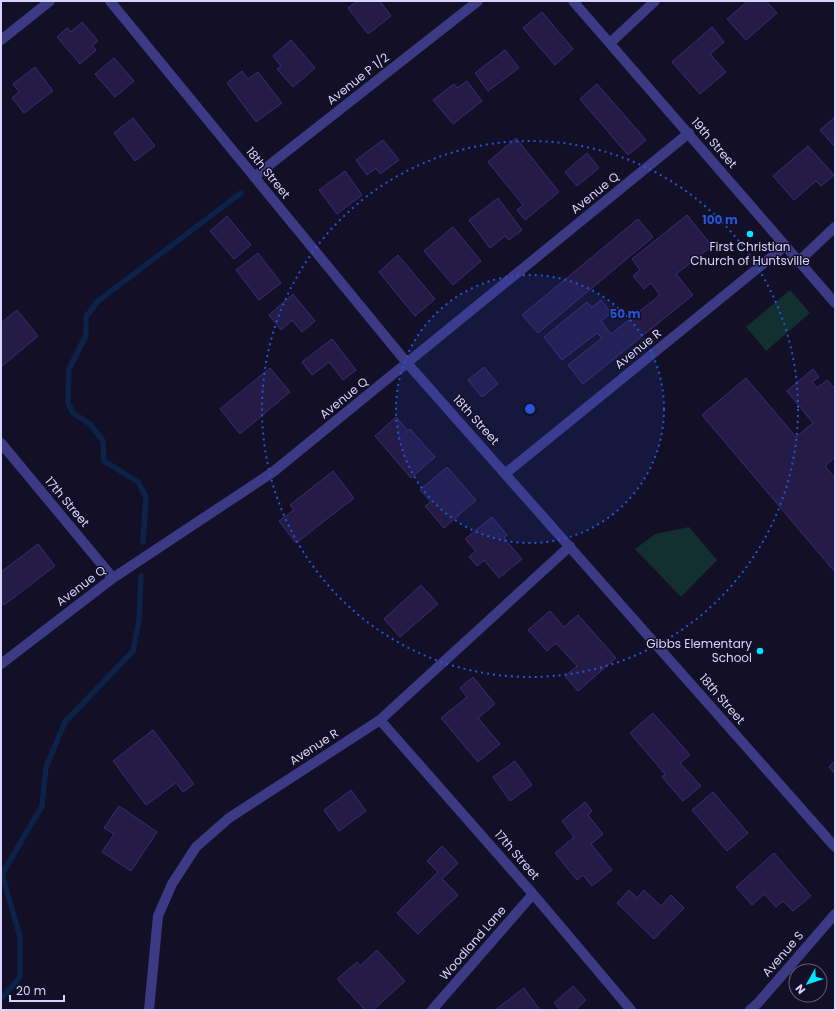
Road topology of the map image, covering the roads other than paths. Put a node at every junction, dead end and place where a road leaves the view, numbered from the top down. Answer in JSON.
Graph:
{"nodes":[{"id":1,"x":50,"y":1,"type":"edge"},
{"id":2,"x":110,"y":1,"type":"edge"},
{"id":3,"x":478,"y":1,"type":"edge"},
{"id":4,"x":573,"y":1,"type":"edge"},
{"id":5,"x":655,"y":1,"type":"edge"},
{"id":6,"x":1,"y":40,"type":"edge"},
{"id":7,"x":610,"y":43,"type":"junction"},
{"id":8,"x":688,"y":133,"type":"junction"},
{"id":9,"x":254,"y":176,"type":"junction"},
{"id":10,"x":835,"y":227,"type":"edge"},
{"id":11,"x":785,"y":246,"type":"junction"},
{"id":12,"x":799,"y":262,"type":"junction"},
{"id":13,"x":835,"y":302,"type":"edge"},
{"id":14,"x":407,"y":363,"type":"junction"},
{"id":15,"x":1,"y":443,"type":"edge"},
{"id":16,"x":506,"y":473,"type":"junction"},
{"id":17,"x":570,"y":546,"type":"junction"},
{"id":18,"x":113,"y":578,"type":"junction"},
{"id":19,"x":1,"y":664,"type":"edge"},
{"id":20,"x":380,"y":720,"type":"junction"},
{"id":21,"x":835,"y":847,"type":"edge"},
{"id":22,"x":533,"y":894,"type":"junction"},
{"id":23,"x":835,"y":914,"type":"edge"},
{"id":24,"x":149,"y":1010,"type":"edge"},
{"id":25,"x":432,"y":1010,"type":"edge"},
{"id":26,"x":631,"y":1010,"type":"edge"},
{"id":27,"x":750,"y":1010,"type":"edge"}],
"edges":[{"from":1,"to":6,"type":"street"},
{"from":2,"to":9,"type":"street","name":"18th Street"},
{"from":3,"to":9,"type":"street","name":"Avenue P 1/2"},
{"from":4,"to":7,"type":"street","name":"19th Street"},
{"from":5,"to":7,"type":"street"},
{"from":7,"to":8,"type":"street","name":"19th Street"},
{"from":8,"to":11,"type":"street","name":"19th Street"},
{"from":8,"to":14,"type":"street","name":"Avenue Q"},
{"from":9,"to":14,"type":"street","name":"18th Street"},
{"from":10,"to":12,"type":"street"},
{"from":11,"to":12,"type":"street","name":"19th Street"},
{"from":11,"to":16,"type":"street","name":"Avenue R"},
{"from":12,"to":13,"type":"street","name":"19th Street"},
{"from":14,"to":16,"type":"street","name":"18th Street"},
{"from":14,"to":18,"type":"street","name":"Avenue Q"},
{"from":15,"to":18,"type":"street","name":"17th Street"},
{"from":16,"to":17,"type":"street","name":"18th Street"},
{"from":17,"to":20,"type":"street","name":"Avenue R"},
{"from":17,"to":21,"type":"street","name":"18th Street"},
{"from":18,"to":19,"type":"street","name":"Avenue Q"},
{"from":20,"to":22,"type":"street","name":"17th Street"},
{"from":20,"to":24,"type":"street","name":"Avenue R"},
{"from":22,"to":25,"type":"street","name":"Woodland Lane"},
{"from":22,"to":26,"type":"street","name":"17th Street"},
{"from":23,"to":27,"type":"street","name":"Avenue S"}]}
